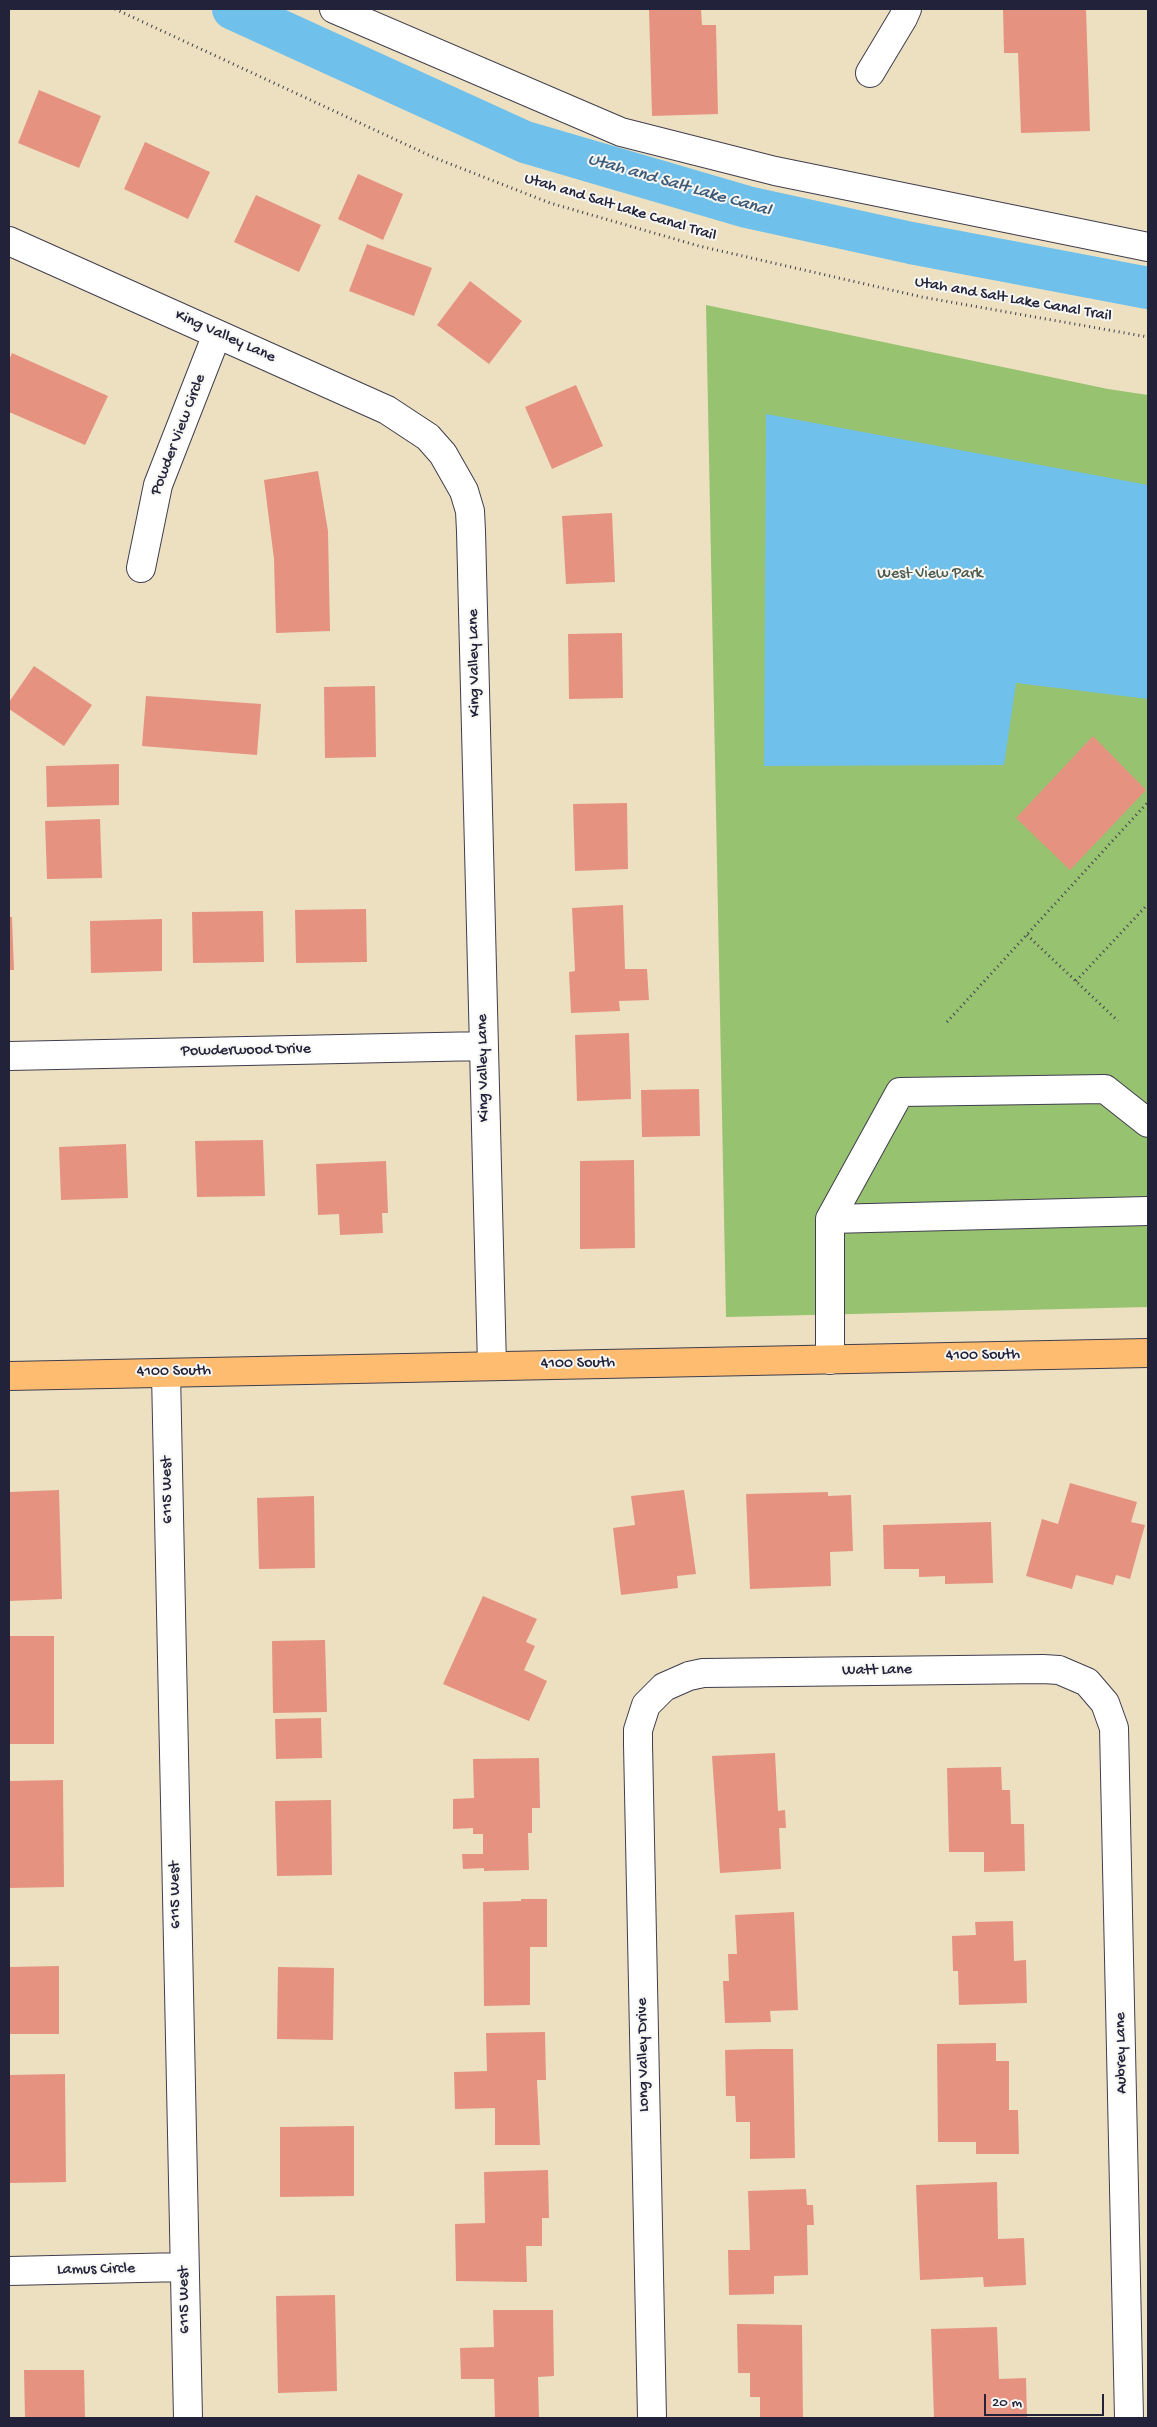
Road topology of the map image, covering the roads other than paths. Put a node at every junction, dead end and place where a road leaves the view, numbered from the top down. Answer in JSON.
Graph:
{"nodes":[{"id":1,"x":334,"y":9,"type":"edge"},
{"id":2,"x":906,"y":9,"type":"edge"},
{"id":3,"x":870,"y":73,"type":"dead end"},
{"id":4,"x":9,"y":241,"type":"edge"},
{"id":5,"x":1148,"y":247,"type":"edge"},
{"id":6,"x":217,"y":334,"type":"junction"},
{"id":7,"x":141,"y":568,"type":"dead end"},
{"id":8,"x":484,"y":1046,"type":"junction"},
{"id":9,"x":9,"y":1056,"type":"edge"},
{"id":10,"x":1148,"y":1123,"type":"edge"},
{"id":11,"x":1148,"y":1211,"type":"edge"},
{"id":12,"x":830,"y":1219,"type":"junction"},
{"id":13,"x":1148,"y":1353,"type":"edge"},
{"id":14,"x":830,"y":1360,"type":"junction"},
{"id":15,"x":492,"y":1366,"type":"junction"},
{"id":16,"x":166,"y":1372,"type":"junction"},
{"id":17,"x":9,"y":1376,"type":"edge"},
{"id":18,"x":1098,"y":1692,"type":"joint"},
{"id":19,"x":654,"y":1695,"type":"joint"},
{"id":20,"x":184,"y":2267,"type":"junction"},
{"id":21,"x":9,"y":2272,"type":"edge"},
{"id":22,"x":188,"y":2418,"type":"edge"},
{"id":23,"x":652,"y":2418,"type":"edge"},
{"id":24,"x":1129,"y":2418,"type":"edge"}],
"edges":[{"from":1,"to":5,"type":"street"},
{"from":2,"to":3,"type":"street"},
{"from":4,"to":6,"type":"street","name":"King Valley Lane"},
{"from":6,"to":7,"type":"street","name":"Powder View Circle"},
{"from":6,"to":8,"type":"street","name":"King Valley Lane"},
{"from":8,"to":9,"type":"street","name":"Powderwood Drive"},
{"from":8,"to":15,"type":"street","name":"King Valley Lane"},
{"from":10,"to":12,"type":"street"},
{"from":11,"to":12,"type":"street"},
{"from":12,"to":14,"type":"street"},
{"from":13,"to":14,"type":"main road","name":"4100 South"},
{"from":14,"to":15,"type":"main road","name":"4100 South"},
{"from":15,"to":16,"type":"main road","name":"4100 South"},
{"from":16,"to":17,"type":"main road","name":"4100 South"},
{"from":16,"to":20,"type":"street","name":"6115 West"},
{"from":18,"to":19,"type":"street","name":"Watt Lane"},
{"from":18,"to":24,"type":"street","name":"Aubrey Lane"},
{"from":19,"to":23,"type":"street","name":"Long Valley Drive"},
{"from":20,"to":21,"type":"street","name":"Lamus Circle"},
{"from":20,"to":22,"type":"street","name":"6115 West"}]}
